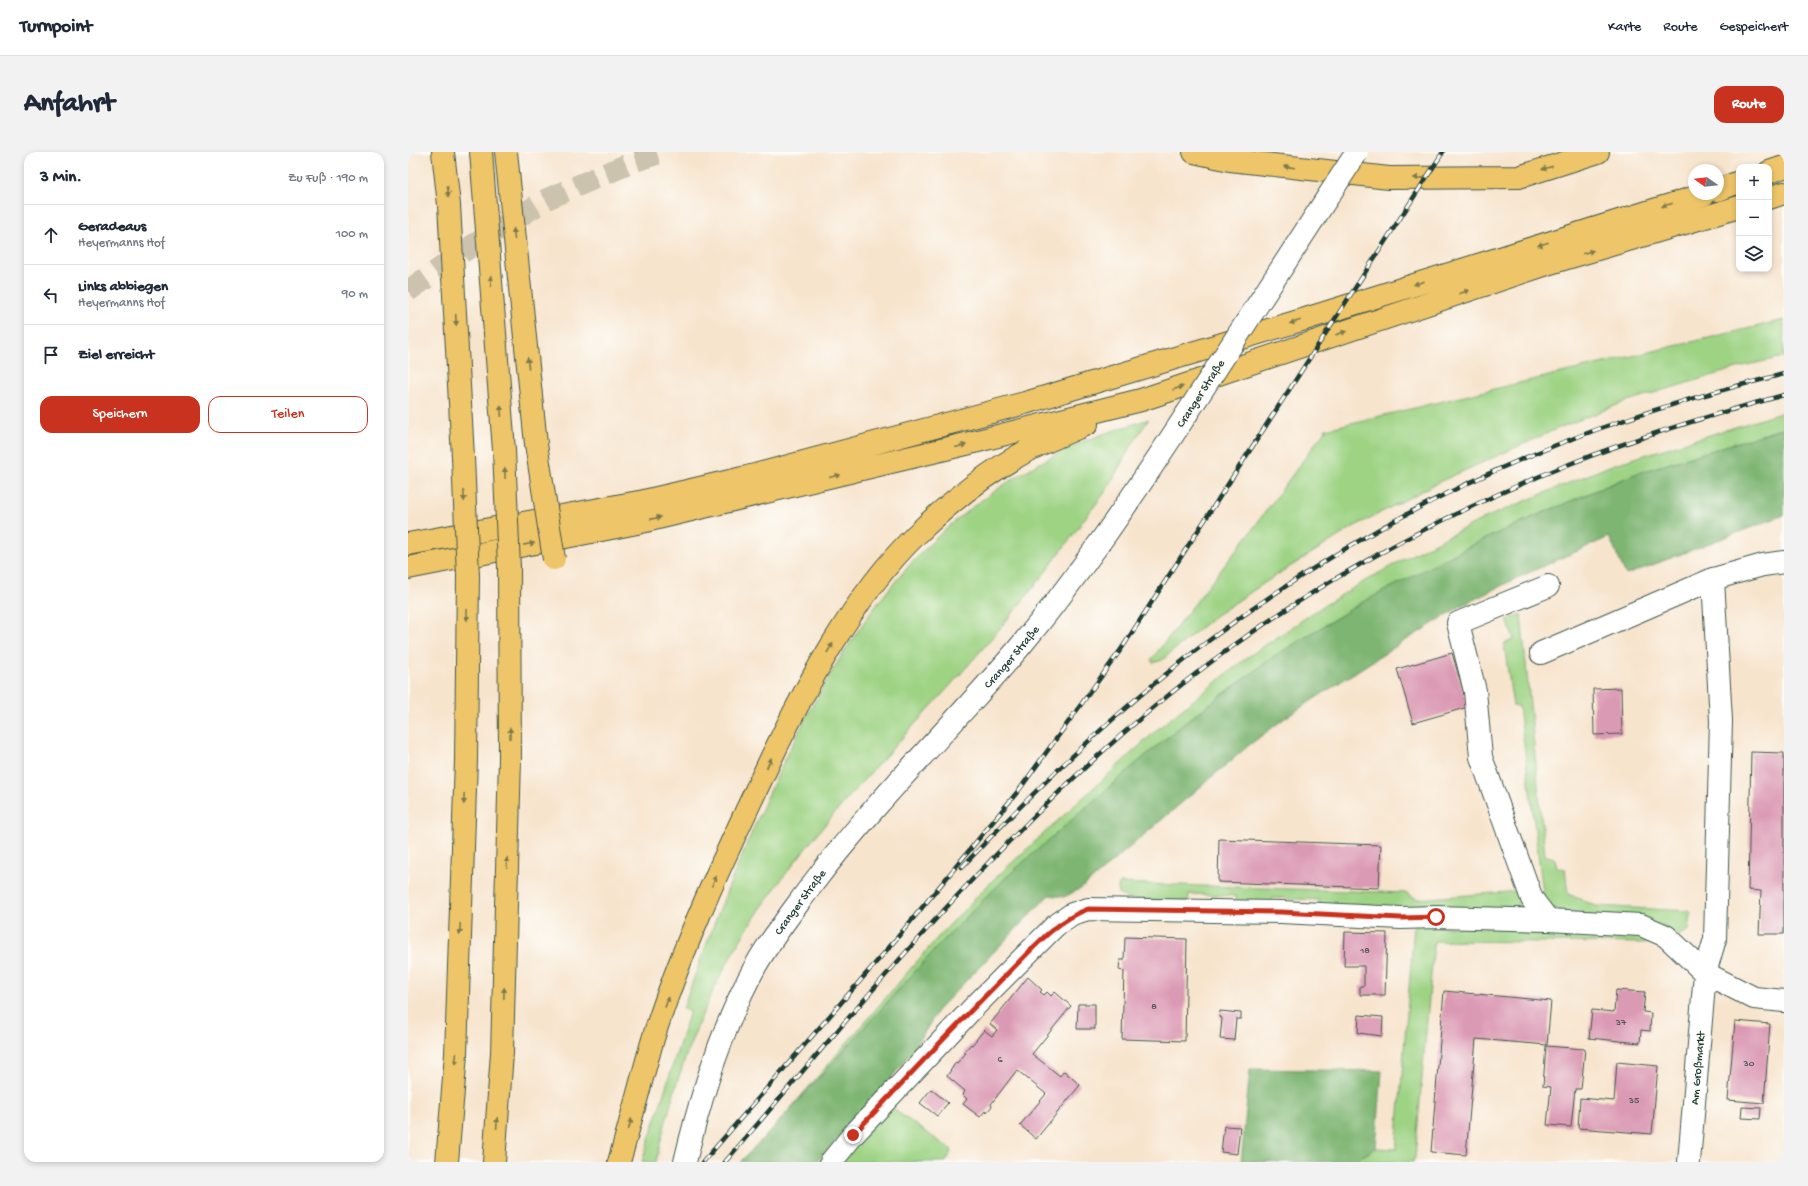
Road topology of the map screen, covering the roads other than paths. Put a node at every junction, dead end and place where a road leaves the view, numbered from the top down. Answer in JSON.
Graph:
{"nodes":[{"id":1,"x":443,"y":152,"type":"edge"},
{"id":2,"x":481,"y":152,"type":"edge"},
{"id":3,"x":506,"y":152,"type":"edge"},
{"id":4,"x":1194,"y":152,"type":"edge"},
{"id":5,"x":1357,"y":152,"type":"edge"},
{"id":6,"x":1598,"y":152,"type":"edge"},
{"id":7,"x":1784,"y":167,"type":"edge"},
{"id":8,"x":1772,"y":171,"type":"edge"},
{"id":9,"x":1736,"y":183,"type":"edge"},
{"id":10,"x":1724,"y":188,"type":"edge"},
{"id":11,"x":1784,"y":193,"type":"edge"},
{"id":12,"x":1772,"y":197,"type":"edge"},
{"id":13,"x":1688,"y":199,"type":"edge"},
{"id":14,"x":1736,"y":208,"type":"edge"},
{"id":15,"x":1141,"y":400,"type":"junction"},
{"id":16,"x":408,"y":544,"type":"edge"},
{"id":17,"x":554,"y":559,"type":"dead end"},
{"id":18,"x":1784,"y":562,"type":"edge"},
{"id":19,"x":408,"y":568,"type":"edge"},
{"id":20,"x":1713,"y":579,"type":"junction"},
{"id":21,"x":1548,"y":586,"type":"dead end"},
{"id":22,"x":1541,"y":653,"type":"dead end"},
{"id":23,"x":1548,"y":920,"type":"junction"},
{"id":24,"x":1705,"y":973,"type":"junction"},
{"id":25,"x":1784,"y":1001,"type":"edge"},
{"id":26,"x":448,"y":1162,"type":"edge"},
{"id":27,"x":494,"y":1162,"type":"edge"},
{"id":28,"x":620,"y":1162,"type":"edge"},
{"id":29,"x":685,"y":1162,"type":"edge"},
{"id":30,"x":831,"y":1162,"type":"edge"},
{"id":31,"x":1689,"y":1162,"type":"edge"}],
"edges":[{"from":1,"to":26,"type":"highway","one_way":true,"bridge":true},
{"from":27,"to":2,"type":"highway","one_way":true,"bridge":true},
{"from":17,"to":3,"type":"highway","one_way":true,"bridge":true},
{"from":6,"to":4,"type":"highway","one_way":true},
{"from":5,"to":29,"type":"street","name":"Cranger Straße","bridge":true},
{"from":7,"to":8,"type":"highway"},
{"from":9,"to":10,"type":"highway"},
{"from":11,"to":12,"type":"highway"},
{"from":13,"to":16,"type":"highway","one_way":true},
{"from":15,"to":14,"type":"highway","one_way":true},
{"from":19,"to":15,"type":"highway","one_way":true},
{"from":28,"to":15,"type":"highway","one_way":true},
{"from":18,"to":20,"type":"street"},
{"from":20,"to":22,"type":"street"},
{"from":20,"to":24,"type":"street","name":"Am Großmarkt"},
{"from":21,"to":23,"type":"street"},
{"from":23,"to":24,"type":"street"},
{"from":23,"to":30,"type":"street"},
{"from":24,"to":25,"type":"street"},
{"from":24,"to":31,"type":"street","name":"Am Großmarkt"}]}
